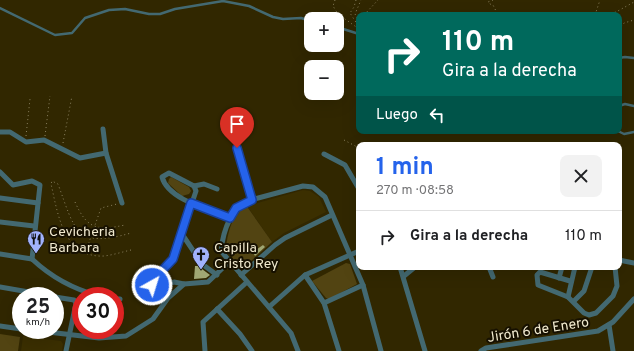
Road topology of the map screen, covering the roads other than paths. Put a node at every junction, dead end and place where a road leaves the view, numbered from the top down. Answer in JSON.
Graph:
{"nodes":[{"id":1,"x":0,"y":8,"type":"edge"},
{"id":2,"x":304,"y":19,"type":"edge"},
{"id":3,"x":344,"y":29,"type":"edge"},
{"id":4,"x":356,"y":33,"type":"edge"},
{"id":5,"x":622,"y":58,"type":"edge"},
{"id":6,"x":634,"y":58,"type":"edge"},
{"id":7,"x":622,"y":105,"type":"edge"},
{"id":8,"x":634,"y":106,"type":"edge"},
{"id":9,"x":103,"y":128,"type":"dead end"},
{"id":10,"x":0,"y":132,"type":"edge"},
{"id":11,"x":634,"y":132,"type":"edge"},
{"id":12,"x":622,"y":133,"type":"edge"},
{"id":13,"x":237,"y":148,"type":"dead end"},
{"id":14,"x":106,"y":153,"type":"junction"},
{"id":15,"x":324,"y":154,"type":"dead end"},
{"id":16,"x":0,"y":172,"type":"edge"},
{"id":17,"x":356,"y":183,"type":"edge"},
{"id":18,"x":194,"y":186,"type":"junction"},
{"id":19,"x":217,"y":189,"type":"dead end"},
{"id":20,"x":0,"y":198,"type":"edge"},
{"id":21,"x":252,"y":200,"type":"junction"},
{"id":22,"x":38,"y":203,"type":"junction"},
{"id":23,"x":122,"y":203,"type":"road end"},
{"id":24,"x":191,"y":203,"type":"junction"},
{"id":25,"x":332,"y":215,"type":"junction"},
{"id":26,"x":230,"y":218,"type":"junction"},
{"id":27,"x":0,"y":222,"type":"edge"},
{"id":28,"x":34,"y":226,"type":"junction"},
{"id":29,"x":182,"y":234,"type":"junction"},
{"id":30,"x":356,"y":252,"type":"edge"},
{"id":31,"x":0,"y":254,"type":"edge"},
{"id":32,"x":350,"y":255,"type":"junction"},
{"id":33,"x":32,"y":259,"type":"junction"},
{"id":34,"x":622,"y":261,"type":"edge"},
{"id":35,"x":229,"y":262,"type":"junction"},
{"id":36,"x":634,"y":263,"type":"edge"},
{"id":37,"x":356,"y":269,"type":"edge"},
{"id":38,"x":356,"y":270,"type":"edge"},
{"id":39,"x":401,"y":270,"type":"edge"},
{"id":40,"x":411,"y":270,"type":"edge"},
{"id":41,"x":490,"y":270,"type":"edge"},
{"id":42,"x":561,"y":270,"type":"edge"},
{"id":43,"x":574,"y":270,"type":"edge"},
{"id":44,"x":591,"y":270,"type":"edge"},
{"id":45,"x":615,"y":270,"type":"edge"},
{"id":46,"x":217,"y":275,"type":"junction"},
{"id":47,"x":241,"y":275,"type":"junction"},
{"id":48,"x":305,"y":275,"type":"junction"},
{"id":49,"x":404,"y":276,"type":"junction"},
{"id":50,"x":493,"y":277,"type":"dead end"},
{"id":51,"x":559,"y":278,"type":"junction"},
{"id":52,"x":570,"y":281,"type":"junction"},
{"id":53,"x":247,"y":282,"type":"junction"},
{"id":54,"x":184,"y":284,"type":"junction"},
{"id":55,"x":363,"y":285,"type":"junction"},
{"id":56,"x":0,"y":287,"type":"edge"},
{"id":57,"x":72,"y":287,"type":"edge"},
{"id":58,"x":12,"y":289,"type":"edge"},
{"id":59,"x":568,"y":297,"type":"junction"},
{"id":60,"x":64,"y":298,"type":"edge"},
{"id":61,"x":634,"y":298,"type":"edge"},
{"id":62,"x":574,"y":301,"type":"junction"},
{"id":63,"x":324,"y":303,"type":"junction"},
{"id":64,"x":269,"y":307,"type":"junction"},
{"id":65,"x":217,"y":309,"type":"junction"},
{"id":66,"x":609,"y":325,"type":"junction"},
{"id":67,"x":0,"y":326,"type":"edge"},
{"id":68,"x":12,"y":328,"type":"edge"},
{"id":69,"x":64,"y":334,"type":"edge"},
{"id":70,"x":70,"y":335,"type":"junction"},
{"id":71,"x":66,"y":351,"type":"edge"},
{"id":72,"x":206,"y":351,"type":"edge"},
{"id":73,"x":252,"y":351,"type":"edge"},
{"id":74,"x":298,"y":351,"type":"edge"},
{"id":75,"x":339,"y":351,"type":"edge"},
{"id":76,"x":381,"y":351,"type":"edge"},
{"id":77,"x":425,"y":351,"type":"edge"},
{"id":78,"x":481,"y":351,"type":"edge"},
{"id":79,"x":613,"y":351,"type":"edge"}],
"edges":[{"from":1,"to":2,"type":"lane"},
{"from":3,"to":4,"type":"lane"},
{"from":5,"to":6,"type":"lane"},
{"from":7,"to":8,"type":"lane"},
{"from":9,"to":14,"type":"street"},
{"from":10,"to":14,"type":"street"},
{"from":11,"to":12,"type":"lane"},
{"from":13,"to":21,"type":"street"},
{"from":14,"to":23,"type":"street"},
{"from":15,"to":17,"type":"street"},
{"from":16,"to":22,"type":"street"},
{"from":18,"to":19,"type":"street"},
{"from":18,"to":24,"type":"street"},
{"from":18,"to":24,"type":"street"},
{"from":20,"to":22,"type":"street"},
{"from":21,"to":25,"type":"street"},
{"from":21,"to":26,"type":"street"},
{"from":22,"to":28,"type":"street"},
{"from":24,"to":26,"type":"street"},
{"from":24,"to":29,"type":"street"},
{"from":25,"to":32,"type":"street"},
{"from":25,"to":47,"type":"street"},
{"from":26,"to":35,"type":"street"},
{"from":27,"to":28,"type":"street"},
{"from":28,"to":33,"type":"street"},
{"from":29,"to":46,"type":"street"},
{"from":29,"to":54,"type":"street"},
{"from":30,"to":32,"type":"street"},
{"from":31,"to":33,"type":"street"},
{"from":32,"to":37,"type":"street"},
{"from":32,"to":48,"type":"street"},
{"from":33,"to":57,"type":"street"},
{"from":34,"to":36,"type":"street"},
{"from":35,"to":46,"type":"street"},
{"from":35,"to":47,"type":"street"},
{"from":38,"to":55,"type":"street"},
{"from":39,"to":49,"type":"street"},
{"from":40,"to":49,"type":"street"},
{"from":41,"to":50,"type":"street"},
{"from":42,"to":51,"type":"street"},
{"from":43,"to":52,"type":"street"},
{"from":44,"to":62,"type":"street"},
{"from":45,"to":62,"type":"street"},
{"from":46,"to":54,"type":"street"},
{"from":47,"to":53,"type":"street"},
{"from":48,"to":63,"type":"street"},
{"from":48,"to":64,"type":"street"},
{"from":49,"to":77,"type":"street"},
{"from":51,"to":52,"type":"street"},
{"from":51,"to":59,"type":"street"},
{"from":52,"to":59,"type":"street"},
{"from":53,"to":64,"type":"street"},
{"from":53,"to":65,"type":"street"},
{"from":54,"to":70,"type":"street"},
{"from":55,"to":63,"type":"street"},
{"from":55,"to":76,"type":"street"},
{"from":56,"to":58,"type":"street"},
{"from":59,"to":62,"type":"street"},
{"from":60,"to":70,"type":"street"},
{"from":61,"to":66,"type":"street","name":"Jirón 6 de Enero"},
{"from":63,"to":75,"type":"street"},
{"from":64,"to":74,"type":"street"},
{"from":65,"to":72,"type":"street"},
{"from":65,"to":73,"type":"street"},
{"from":66,"to":78,"type":"street","name":"Jirón 6 de Enero"},
{"from":66,"to":79,"type":"street"},
{"from":67,"to":68,"type":"street"},
{"from":69,"to":70,"type":"street"},
{"from":70,"to":71,"type":"street"}]}
